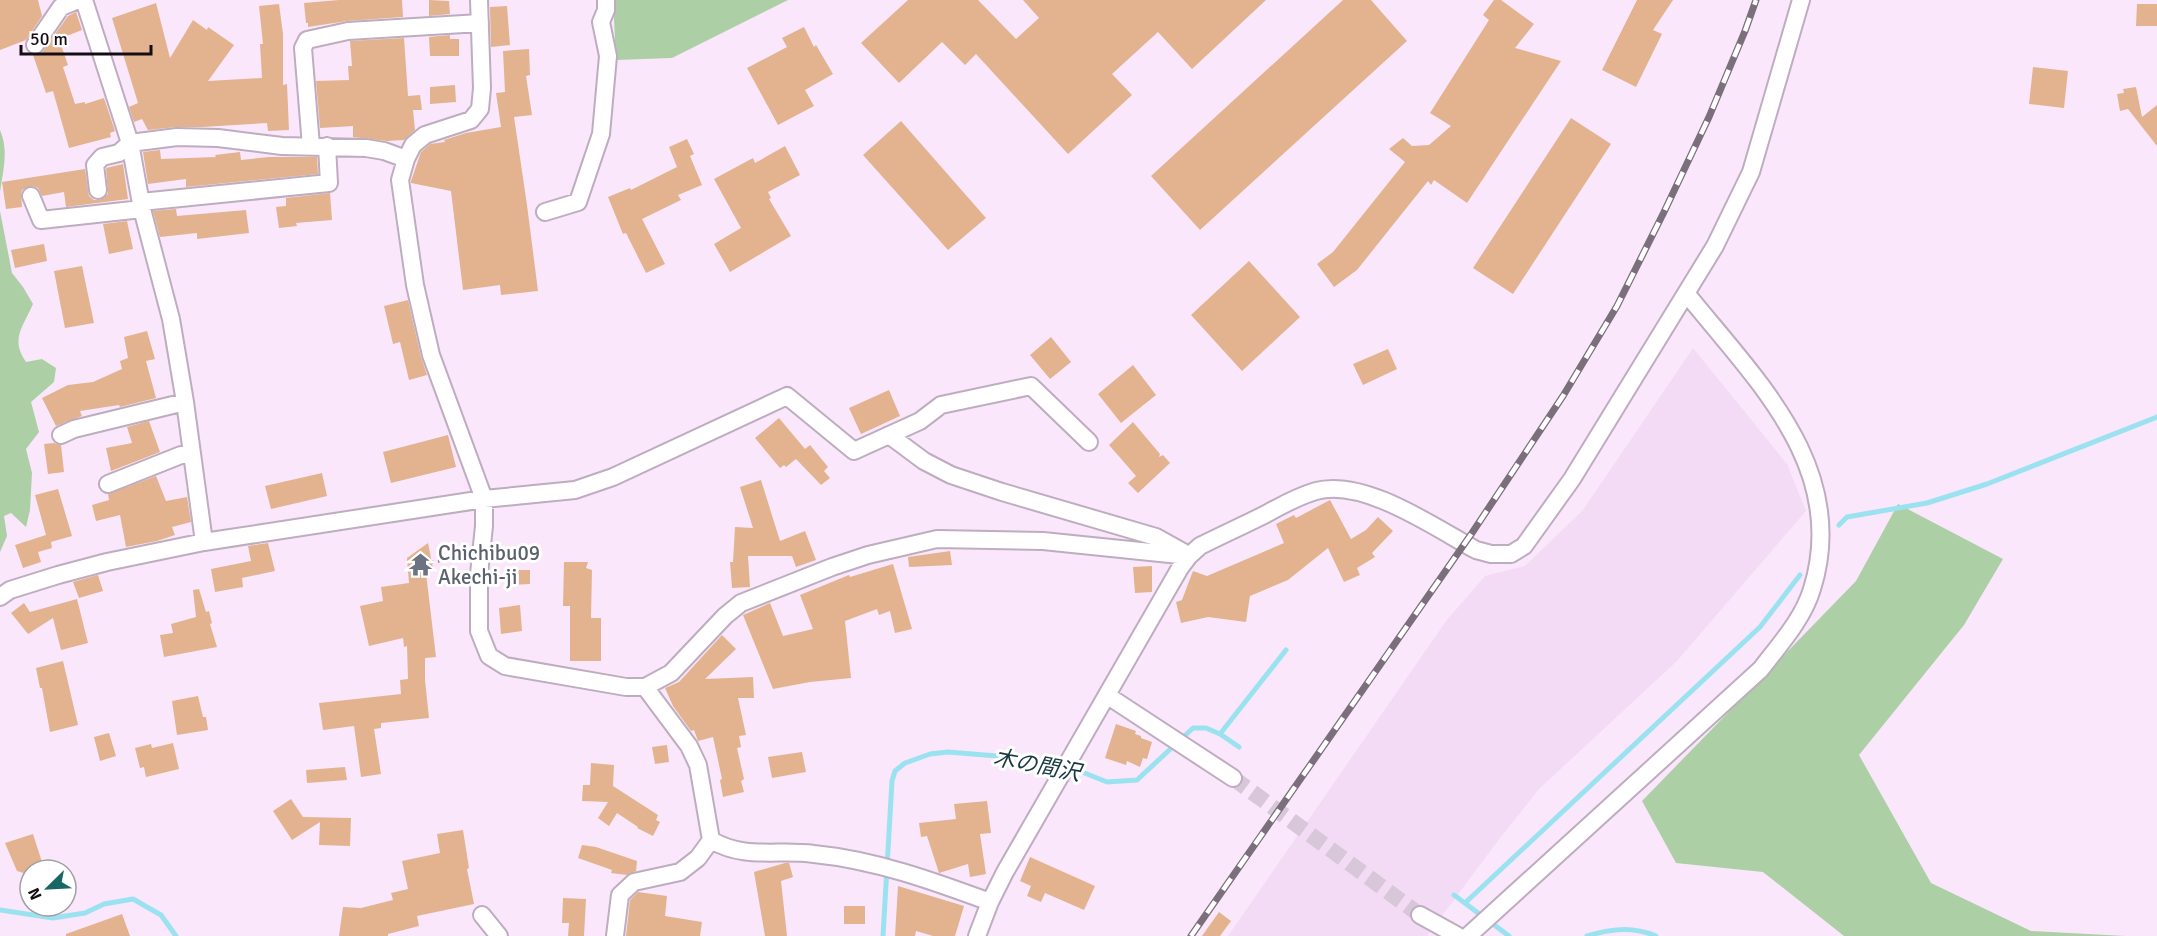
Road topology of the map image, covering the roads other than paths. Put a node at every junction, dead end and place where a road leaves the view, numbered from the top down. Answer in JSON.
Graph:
{"nodes":[{"id":1,"x":78,"y":0,"type":"edge"},
{"id":2,"x":84,"y":0,"type":"edge"},
{"id":3,"x":479,"y":0,"type":"edge"},
{"id":4,"x":606,"y":0,"type":"edge"},
{"id":5,"x":1802,"y":0,"type":"edge"},
{"id":6,"x":480,"y":23,"type":"junction"},
{"id":7,"x":34,"y":45,"type":"dead end"},
{"id":8,"x":130,"y":143,"type":"junction"},
{"id":9,"x":319,"y":146,"type":"junction"},
{"id":10,"x":406,"y":159,"type":"junction"},
{"id":11,"x":98,"y":190,"type":"dead end"},
{"id":12,"x":31,"y":196,"type":"dead end"},
{"id":13,"x":141,"y":205,"type":"junction"},
{"id":14,"x":545,"y":212,"type":"dead end"},
{"id":15,"x":1686,"y":294,"type":"junction"},
{"id":16,"x":185,"y":402,"type":"junction"},
{"id":17,"x":61,"y":435,"type":"dead end"},
{"id":18,"x":889,"y":435,"type":"junction"},
{"id":19,"x":1089,"y":442,"type":"dead end"},
{"id":20,"x":192,"y":455,"type":"junction"},
{"id":21,"x":108,"y":484,"type":"dead end"},
{"id":22,"x":484,"y":499,"type":"junction"},
{"id":23,"x":204,"y":542,"type":"junction"},
{"id":24,"x":1189,"y":556,"type":"junction"},
{"id":25,"x":0,"y":597,"type":"edge"},
{"id":26,"x":645,"y":687,"type":"junction"},
{"id":27,"x":1108,"y":696,"type":"junction"},
{"id":28,"x":1233,"y":778,"type":"tunnel mouth"},
{"id":29,"x":711,"y":840,"type":"junction"},
{"id":30,"x":990,"y":902,"type":"junction"},
{"id":31,"x":482,"y":915,"type":"dead end"},
{"id":32,"x":1420,"y":915,"type":"tunnel mouth"},
{"id":33,"x":1473,"y":932,"type":"edge"},
{"id":34,"x":499,"y":936,"type":"edge"},
{"id":35,"x":615,"y":936,"type":"edge"},
{"id":36,"x":977,"y":936,"type":"edge"},
{"id":37,"x":1458,"y":936,"type":"edge"}],
"edges":[{"from":1,"to":7,"type":"street"},
{"from":2,"to":8,"type":"street"},
{"from":3,"to":6,"type":"street"},
{"from":4,"to":14,"type":"street"},
{"from":5,"to":15,"type":"street"},
{"from":6,"to":9,"type":"street"},
{"from":6,"to":10,"type":"street"},
{"from":8,"to":9,"type":"street"},
{"from":8,"to":11,"type":"street"},
{"from":8,"to":13,"type":"street"},
{"from":9,"to":10,"type":"street"},
{"from":9,"to":13,"type":"street"},
{"from":10,"to":22,"type":"street"},
{"from":12,"to":13,"type":"street"},
{"from":13,"to":16,"type":"street"},
{"from":15,"to":24,"type":"street"},
{"from":15,"to":33,"type":"street"},
{"from":16,"to":17,"type":"street"},
{"from":16,"to":20,"type":"street"},
{"from":18,"to":19,"type":"street"},
{"from":18,"to":22,"type":"street"},
{"from":18,"to":24,"type":"street"},
{"from":20,"to":21,"type":"street"},
{"from":20,"to":23,"type":"street"},
{"from":22,"to":23,"type":"street"},
{"from":22,"to":26,"type":"street"},
{"from":23,"to":25,"type":"street"},
{"from":24,"to":26,"type":"street"},
{"from":24,"to":27,"type":"street"},
{"from":26,"to":29,"type":"street"},
{"from":27,"to":28,"type":"street"},
{"from":27,"to":30,"type":"street"},
{"from":29,"to":30,"type":"street"},
{"from":29,"to":35,"type":"street"},
{"from":30,"to":36,"type":"street"},
{"from":31,"to":34,"type":"street"},
{"from":32,"to":37,"type":"street"}]}
